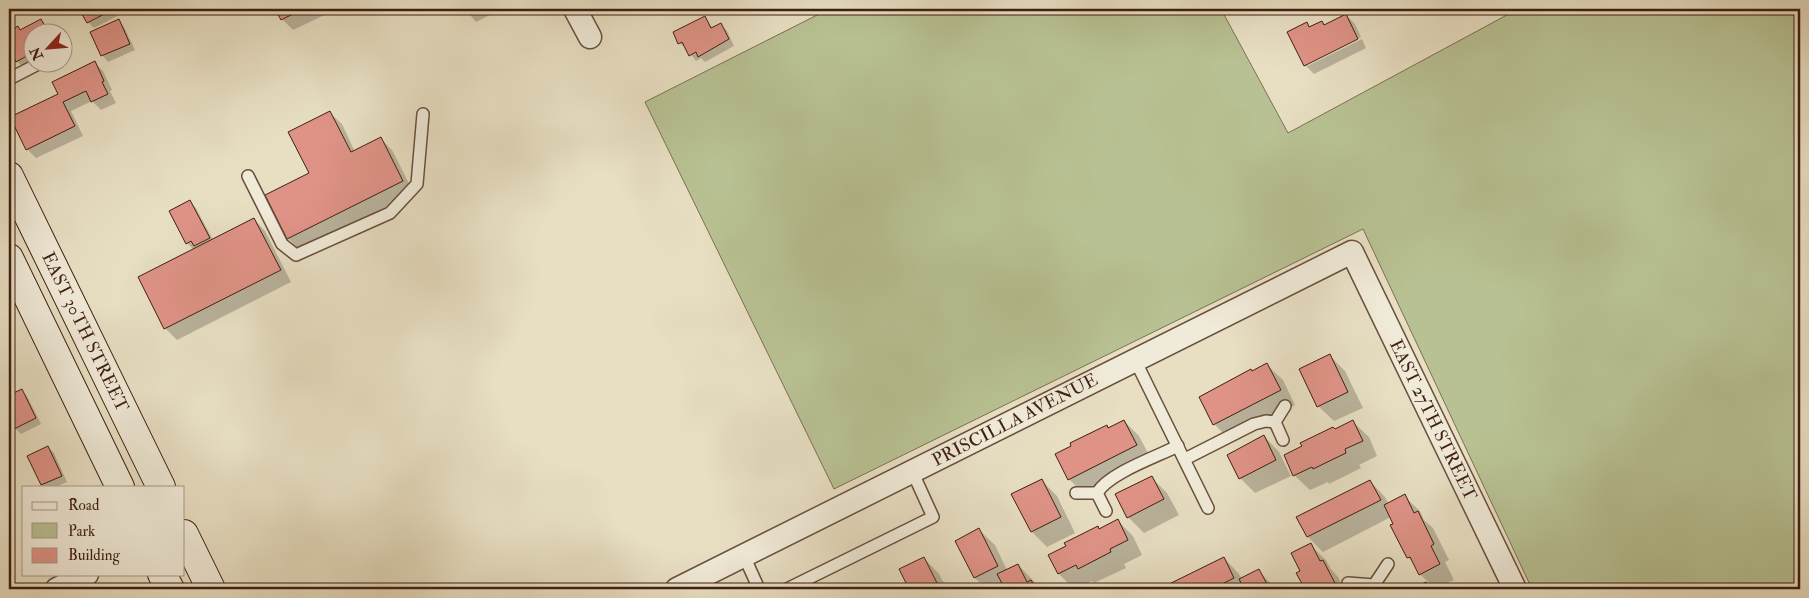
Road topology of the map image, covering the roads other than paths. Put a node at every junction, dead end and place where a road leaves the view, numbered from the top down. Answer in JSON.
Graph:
{"nodes":[{"id":1,"x":575,"y":9,"type":"edge"},
{"id":2,"x":590,"y":37,"type":"dead end"},
{"id":3,"x":23,"y":72,"type":"edge"},
{"id":4,"x":9,"y":79,"type":"edge"},
{"id":5,"x":423,"y":114,"type":"dead end"},
{"id":6,"x":9,"y":176,"type":"edge"},
{"id":7,"x":248,"y":176,"type":"dead end"},
{"id":8,"x":1352,"y":252,"type":"joint"},
{"id":9,"x":11,"y":268,"type":"edge"},
{"id":10,"x":1135,"y":360,"type":"junction"},
{"id":11,"x":1285,"y":406,"type":"dead end"},
{"id":12,"x":1275,"y":422,"type":"junction"},
{"id":13,"x":1283,"y":440,"type":"dead end"},
{"id":14,"x":1178,"y":446,"type":"junction"},
{"id":15,"x":1185,"y":459,"type":"junction"},
{"id":16,"x":912,"y":472,"type":"junction"},
{"id":17,"x":120,"y":486,"type":"edge"},
{"id":18,"x":160,"y":486,"type":"edge"},
{"id":19,"x":1076,"y":493,"type":"dead end"},
{"id":20,"x":1097,"y":494,"type":"junction"},
{"id":21,"x":1208,"y":508,"type":"dead end"},
{"id":22,"x":1106,"y":511,"type":"dead end"},
{"id":23,"x":185,"y":536,"type":"edge"},
{"id":24,"x":744,"y":556,"type":"junction"},
{"id":25,"x":1388,"y":564,"type":"dead end"},
{"id":26,"x":83,"y":576,"type":"edge"},
{"id":27,"x":163,"y":576,"type":"edge"},
{"id":28,"x":1348,"y":583,"type":"dead end"},
{"id":29,"x":1375,"y":587,"type":"edge"},
{"id":30,"x":56,"y":589,"type":"edge"},
{"id":31,"x":170,"y":589,"type":"edge"},
{"id":32,"x":211,"y":589,"type":"edge"},
{"id":33,"x":677,"y":589,"type":"edge"},
{"id":34,"x":759,"y":589,"type":"edge"},
{"id":35,"x":787,"y":589,"type":"edge"},
{"id":36,"x":1515,"y":589,"type":"edge"}],
"edges":[{"from":1,"to":2,"type":"street"},
{"from":3,"to":4,"type":"lane"},
{"from":5,"to":7,"type":"lane"},
{"from":6,"to":18,"type":"main road","name":"EAST 30TH STREET"},
{"from":8,"to":10,"type":"street","name":"PRISCILLA AVENUE"},
{"from":8,"to":36,"type":"street","name":"EAST 27TH STREET"},
{"from":9,"to":17,"type":"main road","name":"EAST 30TH STREET"},
{"from":10,"to":14,"type":"lane"},
{"from":10,"to":16,"type":"street","name":"PRISCILLA AVENUE"},
{"from":11,"to":12,"type":"lane"},
{"from":12,"to":13,"type":"lane"},
{"from":12,"to":15,"type":"lane"},
{"from":14,"to":15,"type":"lane"},
{"from":14,"to":20,"type":"lane"},
{"from":15,"to":21,"type":"lane"},
{"from":16,"to":24,"type":"street","name":"PRISCILLA AVENUE"},
{"from":16,"to":35,"type":"lane"},
{"from":19,"to":20,"type":"lane"},
{"from":20,"to":22,"type":"lane"},
{"from":23,"to":32,"type":"main road"},
{"from":24,"to":33,"type":"street","name":"PRISCILLA AVENUE"},
{"from":24,"to":34,"type":"lane"},
{"from":25,"to":29,"type":"lane"},
{"from":26,"to":30,"type":"street"},
{"from":27,"to":31,"type":"main road"},
{"from":28,"to":29,"type":"lane"}]}
